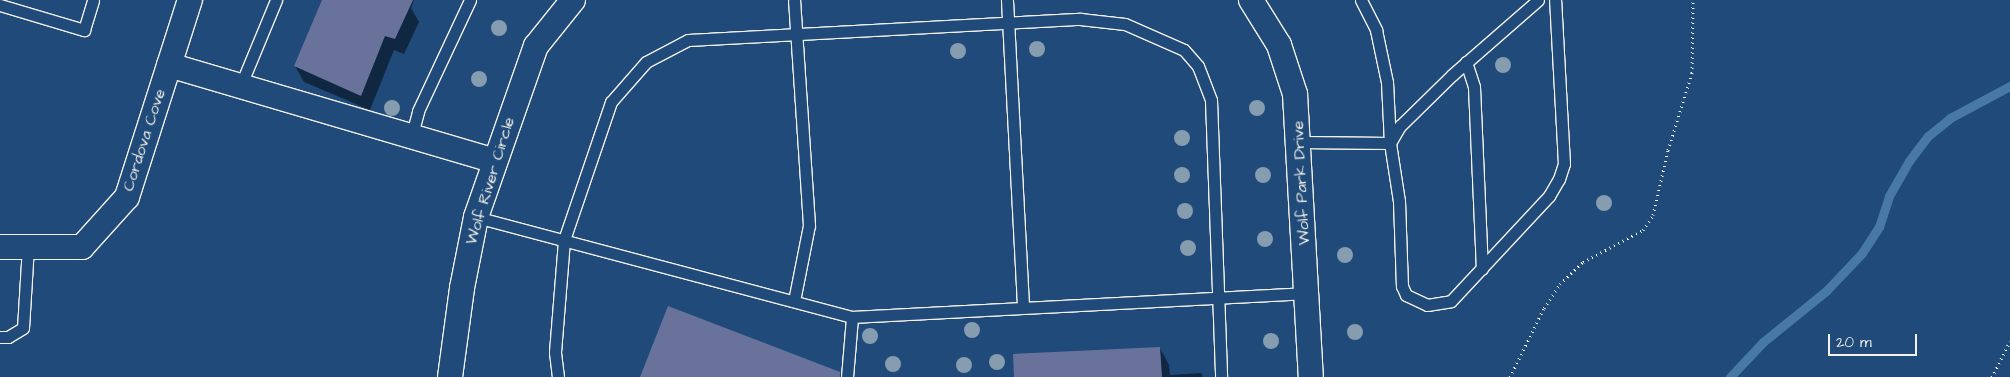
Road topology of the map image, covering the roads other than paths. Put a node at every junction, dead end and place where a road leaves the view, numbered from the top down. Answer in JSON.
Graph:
{"nodes":[{"id":1,"x":92,"y":0,"type":"edge"},
{"id":2,"x":276,"y":0,"type":"edge"},
{"id":3,"x":470,"y":0,"type":"edge"},
{"id":4,"x":573,"y":0,"type":"edge"},
{"id":5,"x":794,"y":0,"type":"edge"},
{"id":6,"x":1007,"y":0,"type":"edge"},
{"id":7,"x":1251,"y":0,"type":"edge"},
{"id":8,"x":1360,"y":0,"type":"edge"},
{"id":9,"x":1538,"y":0,"type":"edge"},
{"id":10,"x":1555,"y":0,"type":"edge"},
{"id":11,"x":187,"y":1,"type":"edge"},
{"id":12,"x":0,"y":5,"type":"edge"},
{"id":13,"x":1008,"y":20,"type":"junction"},
{"id":14,"x":796,"y":34,"type":"junction"},
{"id":15,"x":1466,"y":62,"type":"junction"},
{"id":16,"x":169,"y":65,"type":"junction"},
{"id":17,"x":240,"y":87,"type":"junction"},
{"id":18,"x":412,"y":138,"type":"junction"},
{"id":19,"x":1300,"y":142,"type":"junction"},
{"id":20,"x":1390,"y":143,"type":"junction"},
{"id":21,"x":495,"y":161,"type":"junction"},
{"id":22,"x":476,"y":217,"type":"junction"},
{"id":23,"x":564,"y":240,"type":"junction"},
{"id":24,"x":0,"y":247,"type":"edge"},
{"id":25,"x":28,"y":247,"type":"junction"},
{"id":26,"x":1482,"y":269,"type":"junction"},
{"id":27,"x":1307,"y":293,"type":"junction"},
{"id":28,"x":1219,"y":297,"type":"junction"},
{"id":29,"x":794,"y":301,"type":"junction"},
{"id":30,"x":1023,"y":308,"type":"junction"},
{"id":31,"x":852,"y":316,"type":"junction"},
{"id":32,"x":0,"y":337,"type":"edge"},
{"id":33,"x":450,"y":377,"type":"edge"},
{"id":34,"x":558,"y":377,"type":"edge"},
{"id":35,"x":847,"y":377,"type":"edge"},
{"id":36,"x":1221,"y":377,"type":"edge"},
{"id":37,"x":1311,"y":377,"type":"edge"}],
"edges":[{"from":1,"to":12,"type":"lane"},
{"from":2,"to":17,"type":"lane"},
{"from":3,"to":18,"type":"lane"},
{"from":4,"to":21,"type":"street","name":"Wolf River Circle"},
{"from":5,"to":14,"type":"lane"},
{"from":6,"to":13,"type":"lane"},
{"from":7,"to":19,"type":"street","name":"Wolf Park Drive"},
{"from":8,"to":20,"type":"lane"},
{"from":9,"to":15,"type":"lane"},
{"from":10,"to":26,"type":"lane"},
{"from":11,"to":16,"type":"street","name":"Cordova Cove"},
{"from":13,"to":14,"type":"lane"},
{"from":13,"to":28,"type":"lane"},
{"from":13,"to":30,"type":"lane"},
{"from":14,"to":23,"type":"lane"},
{"from":14,"to":29,"type":"lane"},
{"from":15,"to":20,"type":"lane"},
{"from":15,"to":26,"type":"lane"},
{"from":16,"to":17,"type":"street"},
{"from":16,"to":25,"type":"street","name":"Cordova Cove"},
{"from":17,"to":18,"type":"street"},
{"from":18,"to":21,"type":"street"},
{"from":19,"to":20,"type":"lane"},
{"from":19,"to":27,"type":"street","name":"Wolf Park Drive"},
{"from":20,"to":26,"type":"lane"},
{"from":21,"to":22,"type":"street","name":"Wolf River Circle"},
{"from":22,"to":23,"type":"lane"},
{"from":22,"to":33,"type":"street","name":"Wolf River Circle"},
{"from":23,"to":29,"type":"lane"},
{"from":23,"to":34,"type":"lane"},
{"from":24,"to":25,"type":"street","name":"Cordova Cove"},
{"from":25,"to":32,"type":"lane"},
{"from":27,"to":28,"type":"lane"},
{"from":27,"to":37,"type":"street","name":"Wolf Park Drive"},
{"from":28,"to":30,"type":"lane"},
{"from":28,"to":36,"type":"lane"},
{"from":29,"to":31,"type":"lane"},
{"from":30,"to":31,"type":"lane"},
{"from":31,"to":35,"type":"lane"}]}
